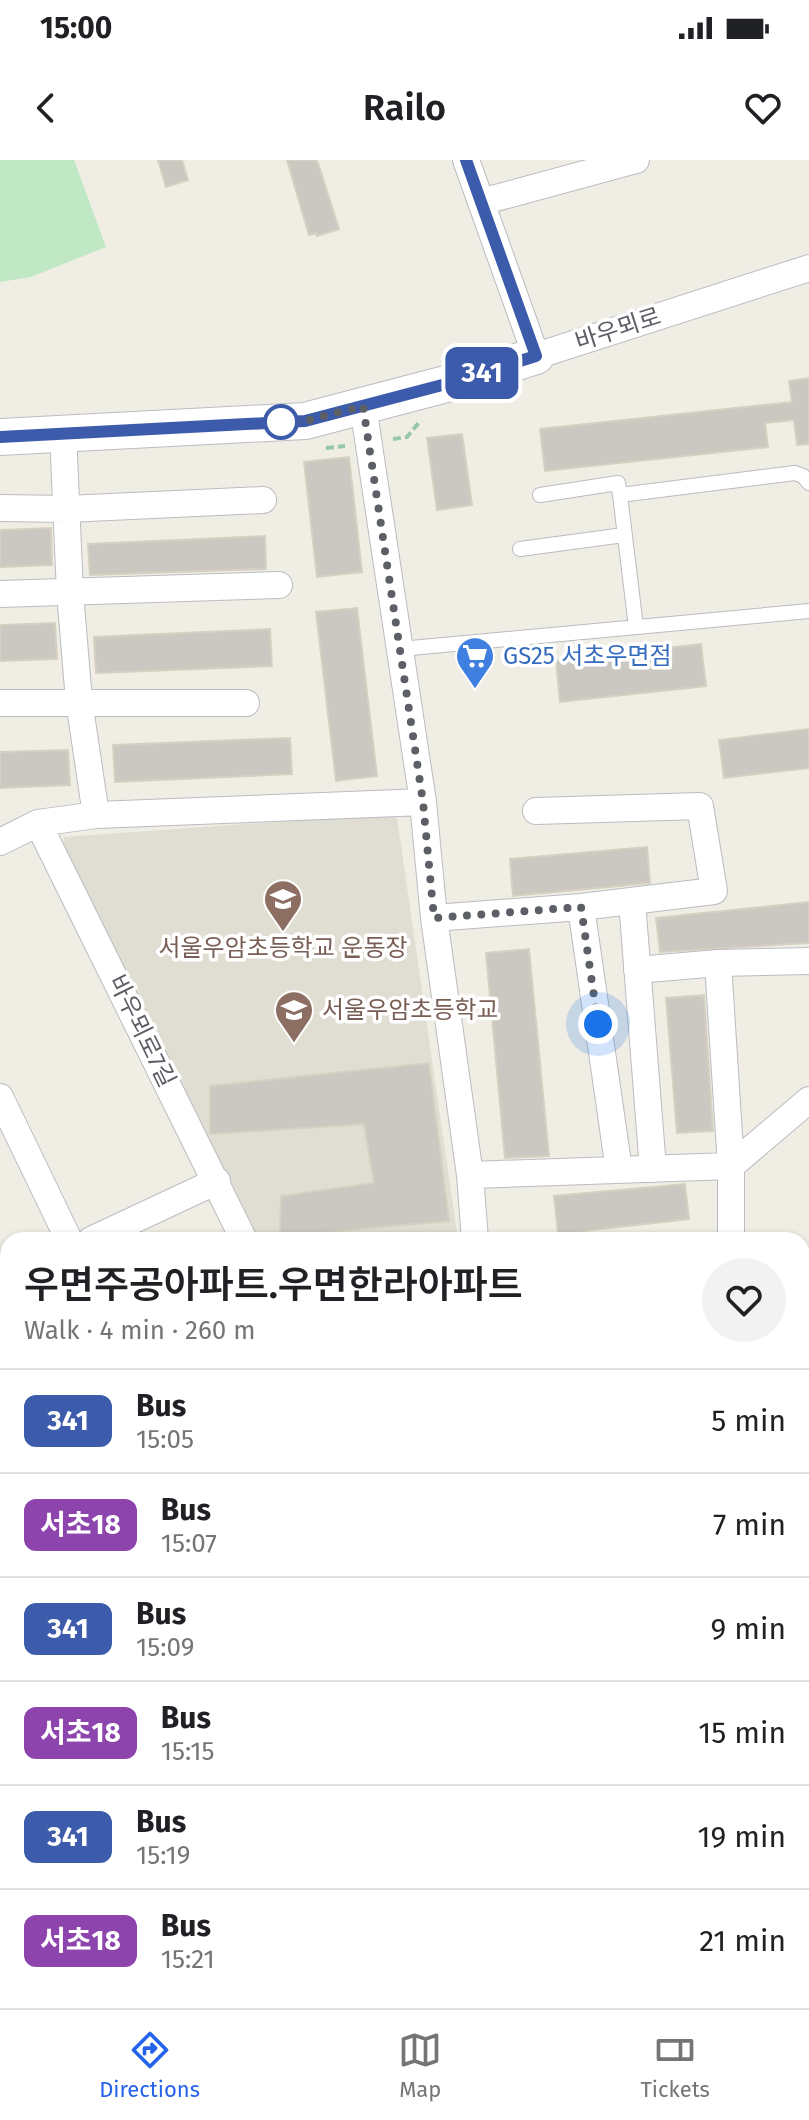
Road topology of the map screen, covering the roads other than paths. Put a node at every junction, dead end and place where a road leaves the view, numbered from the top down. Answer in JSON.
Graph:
{"nodes":[{"id":1,"x":466,"y":160,"type":"edge"},
{"id":2,"x":625,"y":161,"type":"edge"},
{"id":3,"x":481,"y":202,"type":"junction"},
{"id":4,"x":809,"y":268,"type":"edge"},
{"id":5,"x":536,"y":356,"type":"junction"},
{"id":6,"x":363,"y":406,"type":"junction"},
{"id":7,"x":63,"y":433,"type":"junction"},
{"id":8,"x":0,"y":437,"type":"edge"},
{"id":9,"x":809,"y":483,"type":"edge"},
{"id":10,"x":540,"y":495,"type":"dead end"},
{"id":11,"x":620,"y":495,"type":"junction"},
{"id":12,"x":263,"y":500,"type":"dead end"},
{"id":13,"x":0,"y":508,"type":"edge"},
{"id":14,"x":67,"y":509,"type":"junction"},
{"id":15,"x":624,"y":535,"type":"junction"},
{"id":16,"x":520,"y":549,"type":"dead end"},
{"id":17,"x":279,"y":585,"type":"dead end"},
{"id":18,"x":70,"y":593,"type":"junction"},
{"id":19,"x":0,"y":594,"type":"edge"},
{"id":20,"x":809,"y":611,"type":"edge"},
{"id":21,"x":636,"y":627,"type":"junction"},
{"id":22,"x":400,"y":649,"type":"junction"},
{"id":23,"x":79,"y":701,"type":"junction"},
{"id":24,"x":0,"y":703,"type":"edge"},
{"id":25,"x":246,"y":703,"type":"dead end"},
{"id":26,"x":423,"y":802,"type":"junction"},
{"id":27,"x":536,"y":811,"type":"dead end"},
{"id":28,"x":96,"y":815,"type":"junction"},
{"id":29,"x":38,"y":823,"type":"junction"},
{"id":30,"x":0,"y":842,"type":"edge"},
{"id":31,"x":632,"y":901,"type":"junction"},
{"id":32,"x":581,"y":907,"type":"junction"},
{"id":33,"x":434,"y":918,"type":"junction"},
{"id":34,"x":809,"y":961,"type":"edge"},
{"id":35,"x":718,"y":963,"type":"junction"},
{"id":36,"x":637,"y":970,"type":"junction"},
{"id":37,"x":0,"y":1097,"type":"edge"},
{"id":38,"x":809,"y":1100,"type":"edge"},
{"id":39,"x":731,"y":1166,"type":"junction"},
{"id":40,"x":653,"y":1169,"type":"junction"},
{"id":41,"x":619,"y":1170,"type":"junction"},
{"id":42,"x":470,"y":1175,"type":"junction"},
{"id":43,"x":217,"y":1181,"type":"junction"},
{"id":44,"x":65,"y":1232,"type":"edge"},
{"id":45,"x":108,"y":1232,"type":"edge"},
{"id":46,"x":240,"y":1232,"type":"edge"},
{"id":47,"x":474,"y":1232,"type":"edge"},
{"id":48,"x":731,"y":1232,"type":"edge"}],
"edges":[{"from":1,"to":3,"type":"street"},
{"from":2,"to":3,"type":"street"},
{"from":3,"to":5,"type":"street"},
{"from":4,"to":5,"type":"street","name":"바우뫼로"},
{"from":5,"to":6,"type":"street","name":"바우뫼로"},
{"from":6,"to":7,"type":"street","name":"바우뫼로"},
{"from":6,"to":22,"type":"street"},
{"from":7,"to":8,"type":"street","name":"바우뫼로"},
{"from":7,"to":14,"type":"street"},
{"from":9,"to":11,"type":"lane"},
{"from":10,"to":11,"type":"lane"},
{"from":11,"to":15,"type":"lane"},
{"from":12,"to":14,"type":"street"},
{"from":13,"to":14,"type":"street"},
{"from":14,"to":18,"type":"street"},
{"from":15,"to":16,"type":"lane"},
{"from":15,"to":21,"type":"lane"},
{"from":17,"to":18,"type":"street"},
{"from":18,"to":19,"type":"street"},
{"from":18,"to":23,"type":"street"},
{"from":20,"to":21,"type":"lane"},
{"from":21,"to":22,"type":"lane"},
{"from":22,"to":26,"type":"street"},
{"from":23,"to":24,"type":"street"},
{"from":23,"to":25,"type":"street"},
{"from":23,"to":28,"type":"street"},
{"from":26,"to":28,"type":"street"},
{"from":26,"to":33,"type":"street"},
{"from":27,"to":31,"type":"street"},
{"from":28,"to":29,"type":"street"},
{"from":29,"to":30,"type":"street"},
{"from":29,"to":43,"type":"street","name":"바우뫼로7길"},
{"from":31,"to":32,"type":"street"},
{"from":31,"to":36,"type":"street"},
{"from":32,"to":33,"type":"street"},
{"from":32,"to":41,"type":"street"},
{"from":33,"to":42,"type":"street"},
{"from":34,"to":35,"type":"street"},
{"from":35,"to":36,"type":"street"},
{"from":35,"to":39,"type":"street"},
{"from":36,"to":40,"type":"street"},
{"from":37,"to":44,"type":"street"},
{"from":38,"to":39,"type":"street"},
{"from":39,"to":40,"type":"street"},
{"from":39,"to":48,"type":"street"},
{"from":40,"to":41,"type":"street"},
{"from":41,"to":42,"type":"street"},
{"from":42,"to":47,"type":"street"},
{"from":43,"to":45,"type":"street"},
{"from":43,"to":46,"type":"street","name":"바우뫼로7길"}]}
